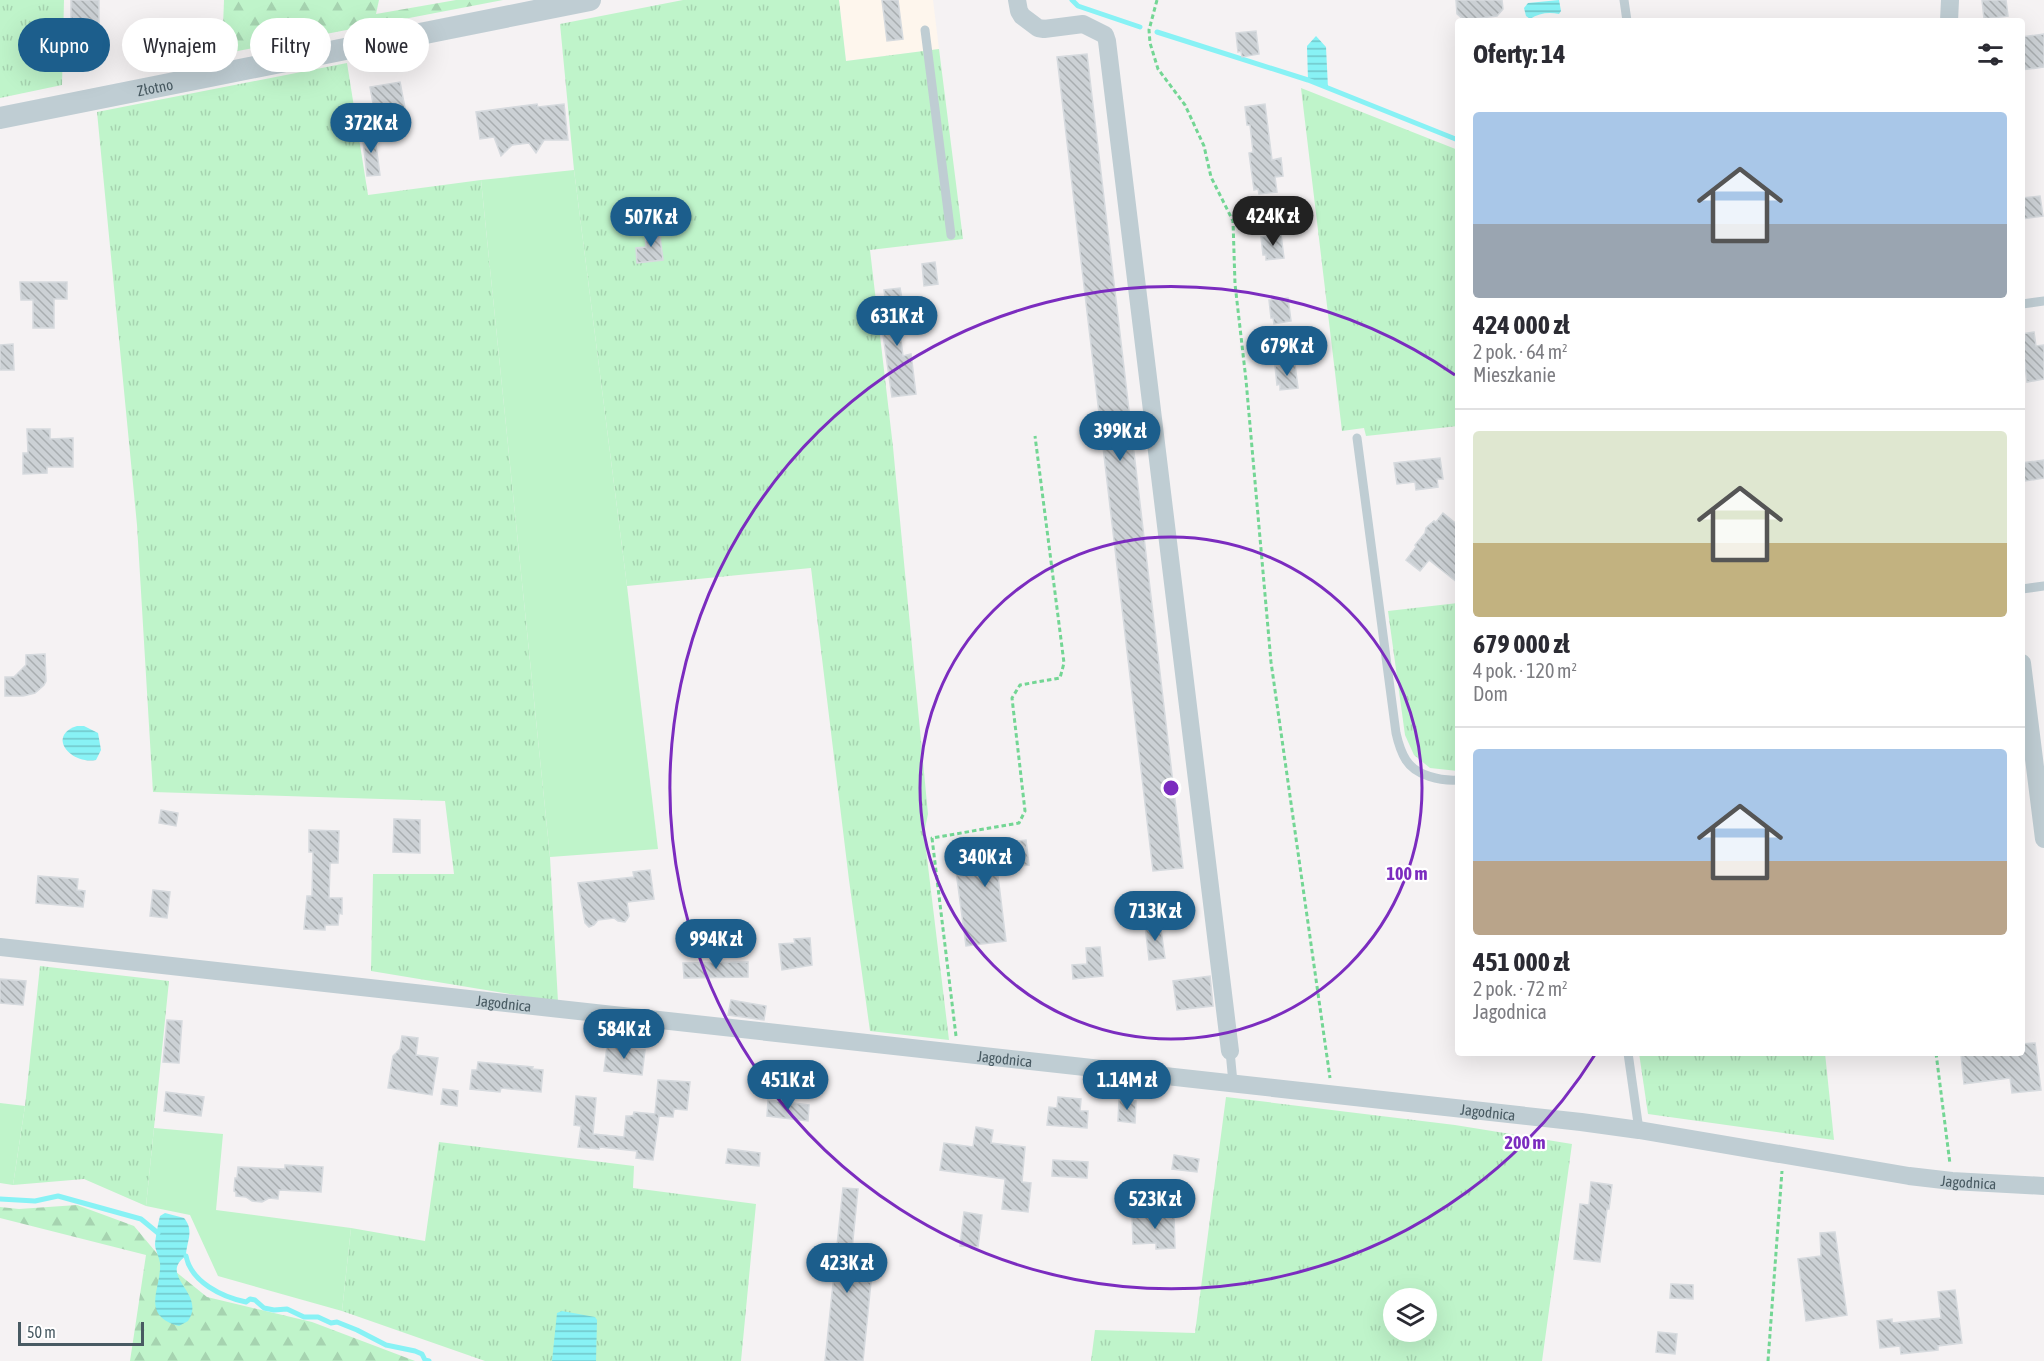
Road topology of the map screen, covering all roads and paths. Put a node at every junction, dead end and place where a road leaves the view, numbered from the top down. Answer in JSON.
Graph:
{"nodes":[{"id":1,"x":590,"y":0,"type":"edge"},
{"id":2,"x":1017,"y":0,"type":"edge"},
{"id":3,"x":1157,"y":0,"type":"edge"},
{"id":4,"x":1624,"y":0,"type":"edge"},
{"id":5,"x":1950,"y":0,"type":"edge"},
{"id":6,"x":1627,"y":18,"type":"edge"},
{"id":7,"x":1949,"y":18,"type":"edge"},
{"id":8,"x":925,"y":30,"type":"dead end"},
{"id":9,"x":0,"y":118,"type":"edge"},
{"id":10,"x":951,"y":235,"type":"dead end"},
{"id":11,"x":2044,"y":301,"type":"edge"},
{"id":12,"x":2025,"y":304,"type":"edge"},
{"id":13,"x":1035,"y":436,"type":"dead end"},
{"id":14,"x":1357,"y":438,"type":"dead end"},
{"id":15,"x":2044,"y":586,"type":"edge"},
{"id":16,"x":2025,"y":589,"type":"edge"},
{"id":17,"x":2025,"y":687,"type":"edge"},
{"id":18,"x":1455,"y":780,"type":"edge"},
{"id":19,"x":2044,"y":839,"type":"edge"},
{"id":20,"x":0,"y":948,"type":"edge"},
{"id":21,"x":1230,"y":1051,"type":"joint"},
{"id":22,"x":958,"y":1052,"type":"junction"},
{"id":23,"x":1628,"y":1056,"type":"edge"},
{"id":24,"x":1936,"y":1056,"type":"edge"},
{"id":25,"x":1233,"y":1083,"type":"junction"},
{"id":26,"x":1332,"y":1094,"type":"junction"},
{"id":27,"x":1639,"y":1130,"type":"junction"},
{"id":28,"x":1783,"y":1155,"type":"junction"},
{"id":29,"x":1952,"y":1181,"type":"junction"},
{"id":30,"x":2044,"y":1186,"type":"edge"},
{"id":31,"x":1768,"y":1361,"type":"edge"}],
"edges":[{"from":1,"to":9,"type":"street","name":"Złotno"},
{"from":2,"to":21,"type":"street"},
{"from":3,"to":26,"type":"path"},
{"from":4,"to":6,"type":"lane"},
{"from":5,"to":7,"type":"street"},
{"from":8,"to":10,"type":"lane"},
{"from":11,"to":12,"type":"lane"},
{"from":13,"to":22,"type":"path"},
{"from":14,"to":18,"type":"lane"},
{"from":15,"to":16,"type":"lane"},
{"from":17,"to":19,"type":"street"},
{"from":20,"to":22,"type":"street","name":"Jagodnica"},
{"from":21,"to":25,"type":"lane"},
{"from":22,"to":25,"type":"street","name":"Jagodnica"},
{"from":23,"to":27,"type":"lane"},
{"from":24,"to":29,"type":"path"},
{"from":25,"to":26,"type":"street","name":"Jagodnica"},
{"from":26,"to":27,"type":"street","name":"Jagodnica"},
{"from":27,"to":28,"type":"street","name":"Jagodnica"},
{"from":28,"to":29,"type":"street","name":"Jagodnica"},
{"from":28,"to":31,"type":"path"},
{"from":29,"to":30,"type":"street","name":"Jagodnica"}]}
